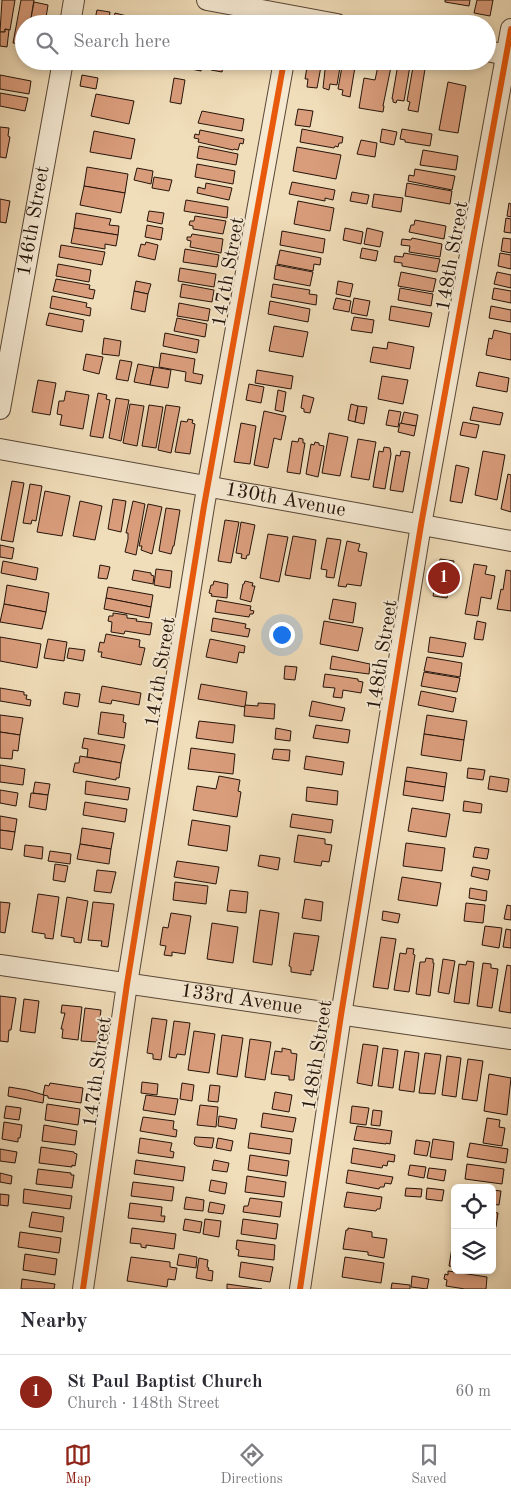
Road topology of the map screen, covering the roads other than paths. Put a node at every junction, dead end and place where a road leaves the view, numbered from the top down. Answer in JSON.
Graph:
{"nodes":[{"id":1,"x":74,"y":0,"type":"edge"},
{"id":2,"x":206,"y":0,"type":"edge"},
{"id":3,"x":292,"y":13,"type":"edge"},
{"id":4,"x":72,"y":15,"type":"edge"},
{"id":5,"x":511,"y":29,"type":"edge"},
{"id":6,"x":502,"y":54,"type":"edge"},
{"id":7,"x":61,"y":70,"type":"edge"},
{"id":8,"x":282,"y":70,"type":"edge"},
{"id":9,"x":0,"y":409,"type":"edge"},
{"id":10,"x":0,"y":449,"type":"edge"},
{"id":11,"x":207,"y":486,"type":"junction"},
{"id":12,"x":421,"y":525,"type":"junction"},
{"id":13,"x":511,"y":541,"type":"edge"},
{"id":14,"x":0,"y":965,"type":"edge"},
{"id":15,"x":127,"y":984,"type":"junction"},
{"id":16,"x":341,"y":1015,"type":"junction"},
{"id":17,"x":511,"y":1039,"type":"edge"},
{"id":18,"x":83,"y":1289,"type":"edge"},
{"id":19,"x":300,"y":1289,"type":"edge"}],
"edges":[{"from":1,"to":4,"type":"street"},
{"from":2,"to":3,"type":"street"},
{"from":5,"to":6,"type":"street","name":"148th Street"},
{"from":6,"to":12,"type":"street","name":"148th Street"},
{"from":7,"to":9,"type":"street","name":"146th Street"},
{"from":8,"to":11,"type":"street","name":"147th Street"},
{"from":10,"to":11,"type":"street","name":"130th Avenue"},
{"from":11,"to":12,"type":"street","name":"130th Avenue"},
{"from":11,"to":15,"type":"street","name":"147th Street"},
{"from":12,"to":13,"type":"street","name":"130th Avenue"},
{"from":12,"to":16,"type":"street","name":"148th Street"},
{"from":14,"to":15,"type":"street","name":"133rd Avenue"},
{"from":15,"to":16,"type":"street","name":"133rd Avenue"},
{"from":15,"to":18,"type":"street","name":"147th Street"},
{"from":16,"to":17,"type":"street","name":"133rd Avenue"},
{"from":16,"to":19,"type":"street","name":"148th Street"}]}
